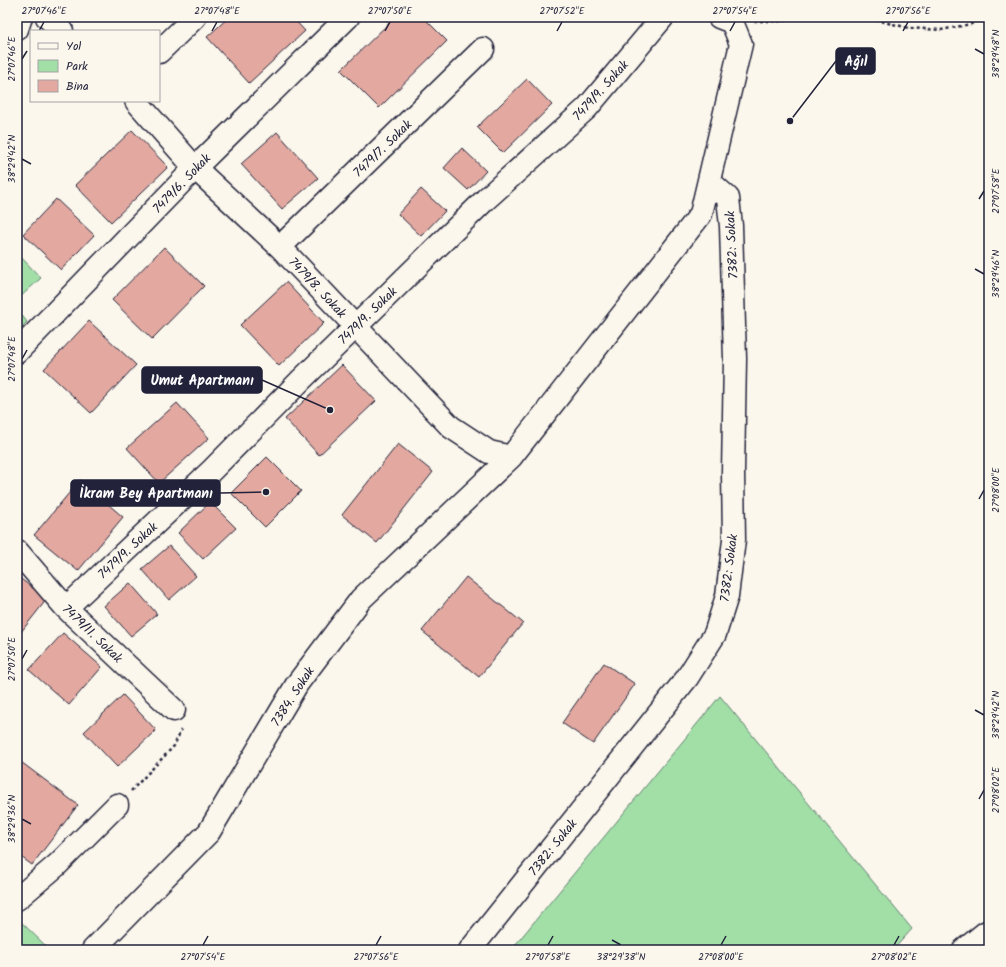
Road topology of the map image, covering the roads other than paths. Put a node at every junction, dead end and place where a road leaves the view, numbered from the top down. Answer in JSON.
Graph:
{"nodes":[{"id":1,"x":21,"y":17,"type":"edge"},
{"id":2,"x":47,"y":17,"type":"edge"},
{"id":3,"x":195,"y":17,"type":"edge"},
{"id":4,"x":348,"y":17,"type":"edge"},
{"id":5,"x":663,"y":17,"type":"edge"},
{"id":6,"x":725,"y":19,"type":"edge"},
{"id":7,"x":17,"y":29,"type":"edge"},
{"id":8,"x":61,"y":30,"type":"edge"},
{"id":9,"x":484,"y":49,"type":"dead end"},
{"id":10,"x":160,"y":51,"type":"edge"},
{"id":11,"x":137,"y":102,"type":"edge"},
{"id":12,"x":195,"y":168,"type":"junction"},
{"id":13,"x":709,"y":181,"type":"junction"},
{"id":14,"x":280,"y":247,"type":"junction"},
{"id":15,"x":355,"y":327,"type":"junction"},
{"id":16,"x":17,"y":352,"type":"edge"},
{"id":17,"x":510,"y":457,"type":"junction"},
{"id":18,"x":17,"y":550,"type":"edge"},
{"id":19,"x":66,"y":608,"type":"junction"},
{"id":20,"x":174,"y":710,"type":"road end"},
{"id":21,"x":117,"y":805,"type":"road end"},
{"id":22,"x":17,"y":899,"type":"edge"},
{"id":23,"x":989,"y":931,"type":"edge"},
{"id":24,"x":93,"y":950,"type":"edge"},
{"id":25,"x":470,"y":950,"type":"edge"},
{"id":26,"x":964,"y":950,"type":"edge"}],
"edges":[{"from":1,"to":7,"type":"street"},
{"from":2,"to":8,"type":"street"},
{"from":3,"to":10,"type":"street"},
{"from":4,"to":12,"type":"street","name":"7479/6. Sokak"},
{"from":5,"to":15,"type":"street","name":"7479/9. Sokak"},
{"from":6,"to":13,"type":"street"},
{"from":9,"to":14,"type":"street","name":"7479/7. Sokak"},
{"from":11,"to":12,"type":"street","name":"7479/8. Sokak"},
{"from":12,"to":14,"type":"street","name":"7479/8. Sokak"},
{"from":12,"to":16,"type":"street","name":"7479/6. Sokak"},
{"from":13,"to":17,"type":"street"},
{"from":13,"to":25,"type":"street","name":"7382: Sokak"},
{"from":14,"to":15,"type":"street","name":"7479/8. Sokak"},
{"from":15,"to":17,"type":"street","name":"7479/8. Sokak"},
{"from":15,"to":19,"type":"street","name":"7479/9. Sokak"},
{"from":17,"to":24,"type":"street","name":"7384. Sokak"},
{"from":18,"to":19,"type":"street","name":"7479/11. Sokak"},
{"from":19,"to":20,"type":"street","name":"7479/11. Sokak"},
{"from":21,"to":22,"type":"street"},
{"from":23,"to":26,"type":"street"}]}
